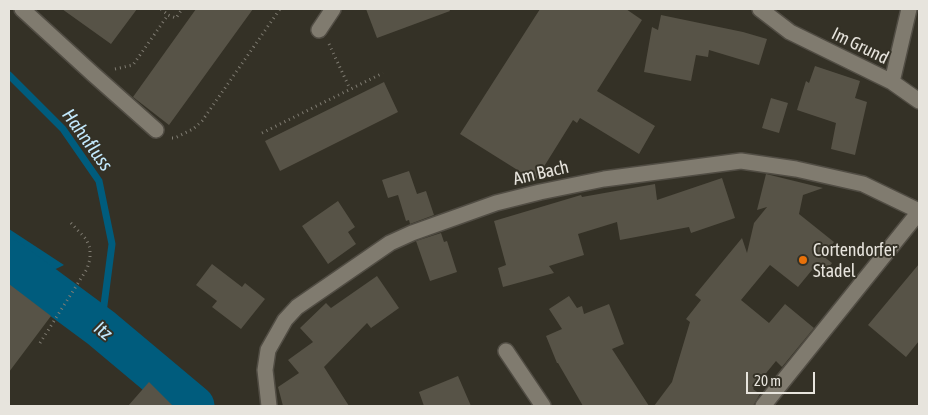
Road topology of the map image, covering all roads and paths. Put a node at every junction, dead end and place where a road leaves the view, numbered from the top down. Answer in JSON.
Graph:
{"nodes":[{"id":1,"x":22,"y":9,"type":"edge"},
{"id":2,"x":161,"y":9,"type":"edge"},
{"id":3,"x":182,"y":9,"type":"edge"},
{"id":4,"x":280,"y":9,"type":"edge"},
{"id":5,"x":333,"y":9,"type":"edge"},
{"id":6,"x":760,"y":9,"type":"edge"},
{"id":7,"x":909,"y":9,"type":"edge"},
{"id":8,"x":168,"y":15,"type":"junction"},
{"id":9,"x":320,"y":28,"type":"joint"},
{"id":10,"x":383,"y":73,"type":"dead end"},
{"id":11,"x":92,"y":74,"type":"junction"},
{"id":12,"x":892,"y":82,"type":"junction"},
{"id":13,"x":350,"y":89,"type":"junction"},
{"id":14,"x":919,"y":101,"type":"edge"},
{"id":15,"x":156,"y":130,"type":"joint"},
{"id":16,"x":262,"y":133,"type":"dead end"},
{"id":17,"x":919,"y":212,"type":"edge"},
{"id":18,"x":70,"y":222,"type":"dead end"},
{"id":19,"x":40,"y":343,"type":"dead end"},
{"id":20,"x":506,"y":351,"type":"dead end"},
{"id":21,"x":269,"y":406,"type":"edge"},
{"id":22,"x":543,"y":406,"type":"edge"},
{"id":23,"x":763,"y":406,"type":"edge"}],
"edges":[{"from":1,"to":11,"type":"street"},
{"from":2,"to":8,"type":"path"},
{"from":3,"to":8,"type":"path"},
{"from":4,"to":15,"type":"path"},
{"from":5,"to":9,"type":"street"},
{"from":6,"to":12,"type":"street","name":"Im Grund"},
{"from":7,"to":12,"type":"street"},
{"from":8,"to":11,"type":"path"},
{"from":9,"to":13,"type":"path"},
{"from":10,"to":13,"type":"path"},
{"from":11,"to":15,"type":"street"},
{"from":12,"to":14,"type":"street","name":"Im Grund"},
{"from":13,"to":16,"type":"path"},
{"from":17,"to":21,"type":"street","name":"Am Bach"},
{"from":17,"to":23,"type":"street"},
{"from":18,"to":19,"type":"path"},
{"from":20,"to":22,"type":"street"}]}
